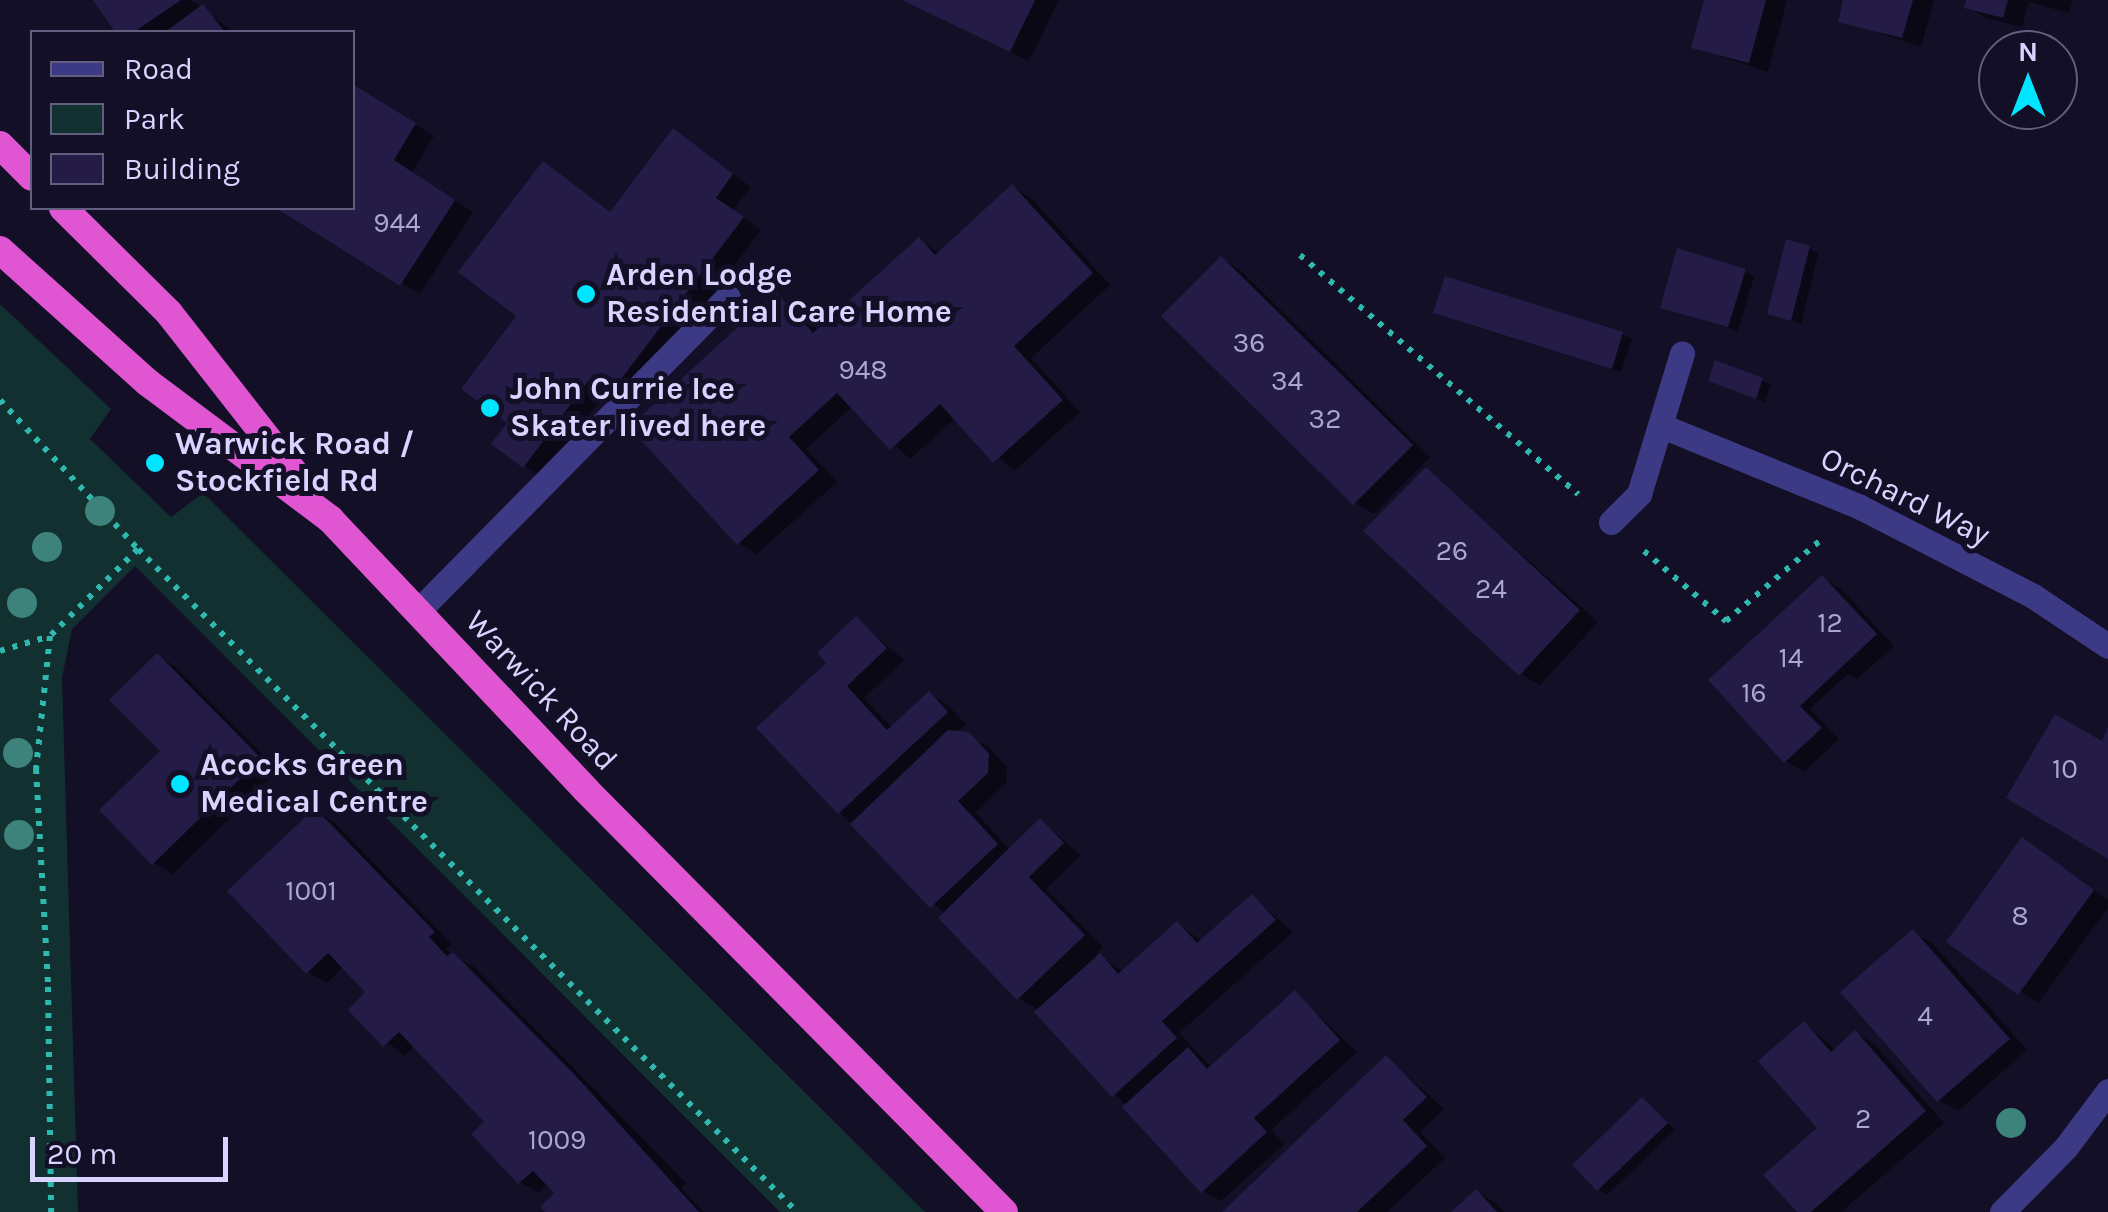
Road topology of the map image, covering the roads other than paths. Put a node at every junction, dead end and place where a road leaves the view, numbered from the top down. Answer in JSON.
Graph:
{"nodes":[{"id":1,"x":0,"y":145,"type":"edge"},
{"id":2,"x":30,"y":175,"type":"edge"},
{"id":3,"x":65,"y":210,"type":"edge"},
{"id":4,"x":0,"y":250,"type":"edge"},
{"id":5,"x":728,"y":296,"type":"dead end"},
{"id":6,"x":1682,"y":352,"type":"dead end"},
{"id":7,"x":1662,"y":426,"type":"junction"},
{"id":8,"x":330,"y":518,"type":"junction"},
{"id":9,"x":1611,"y":522,"type":"road end"},
{"id":10,"x":418,"y":611,"type":"junction"},
{"id":11,"x":2108,"y":646,"type":"edge"},
{"id":12,"x":2108,"y":1091,"type":"edge"},
{"id":13,"x":1004,"y":1212,"type":"edge"},
{"id":14,"x":2002,"y":1212,"type":"edge"}],
"edges":[{"from":1,"to":2,"type":"highway"},
{"from":3,"to":8,"type":"highway"},
{"from":4,"to":8,"type":"highway","name":"Warwick Road"},
{"from":5,"to":10,"type":"street"},
{"from":6,"to":7,"type":"street"},
{"from":7,"to":9,"type":"street"},
{"from":7,"to":11,"type":"street","name":"Orchard Way"},
{"from":8,"to":10,"type":"highway","name":"Warwick Road"},
{"from":10,"to":13,"type":"highway","name":"Warwick Road"},
{"from":12,"to":14,"type":"street"}]}
